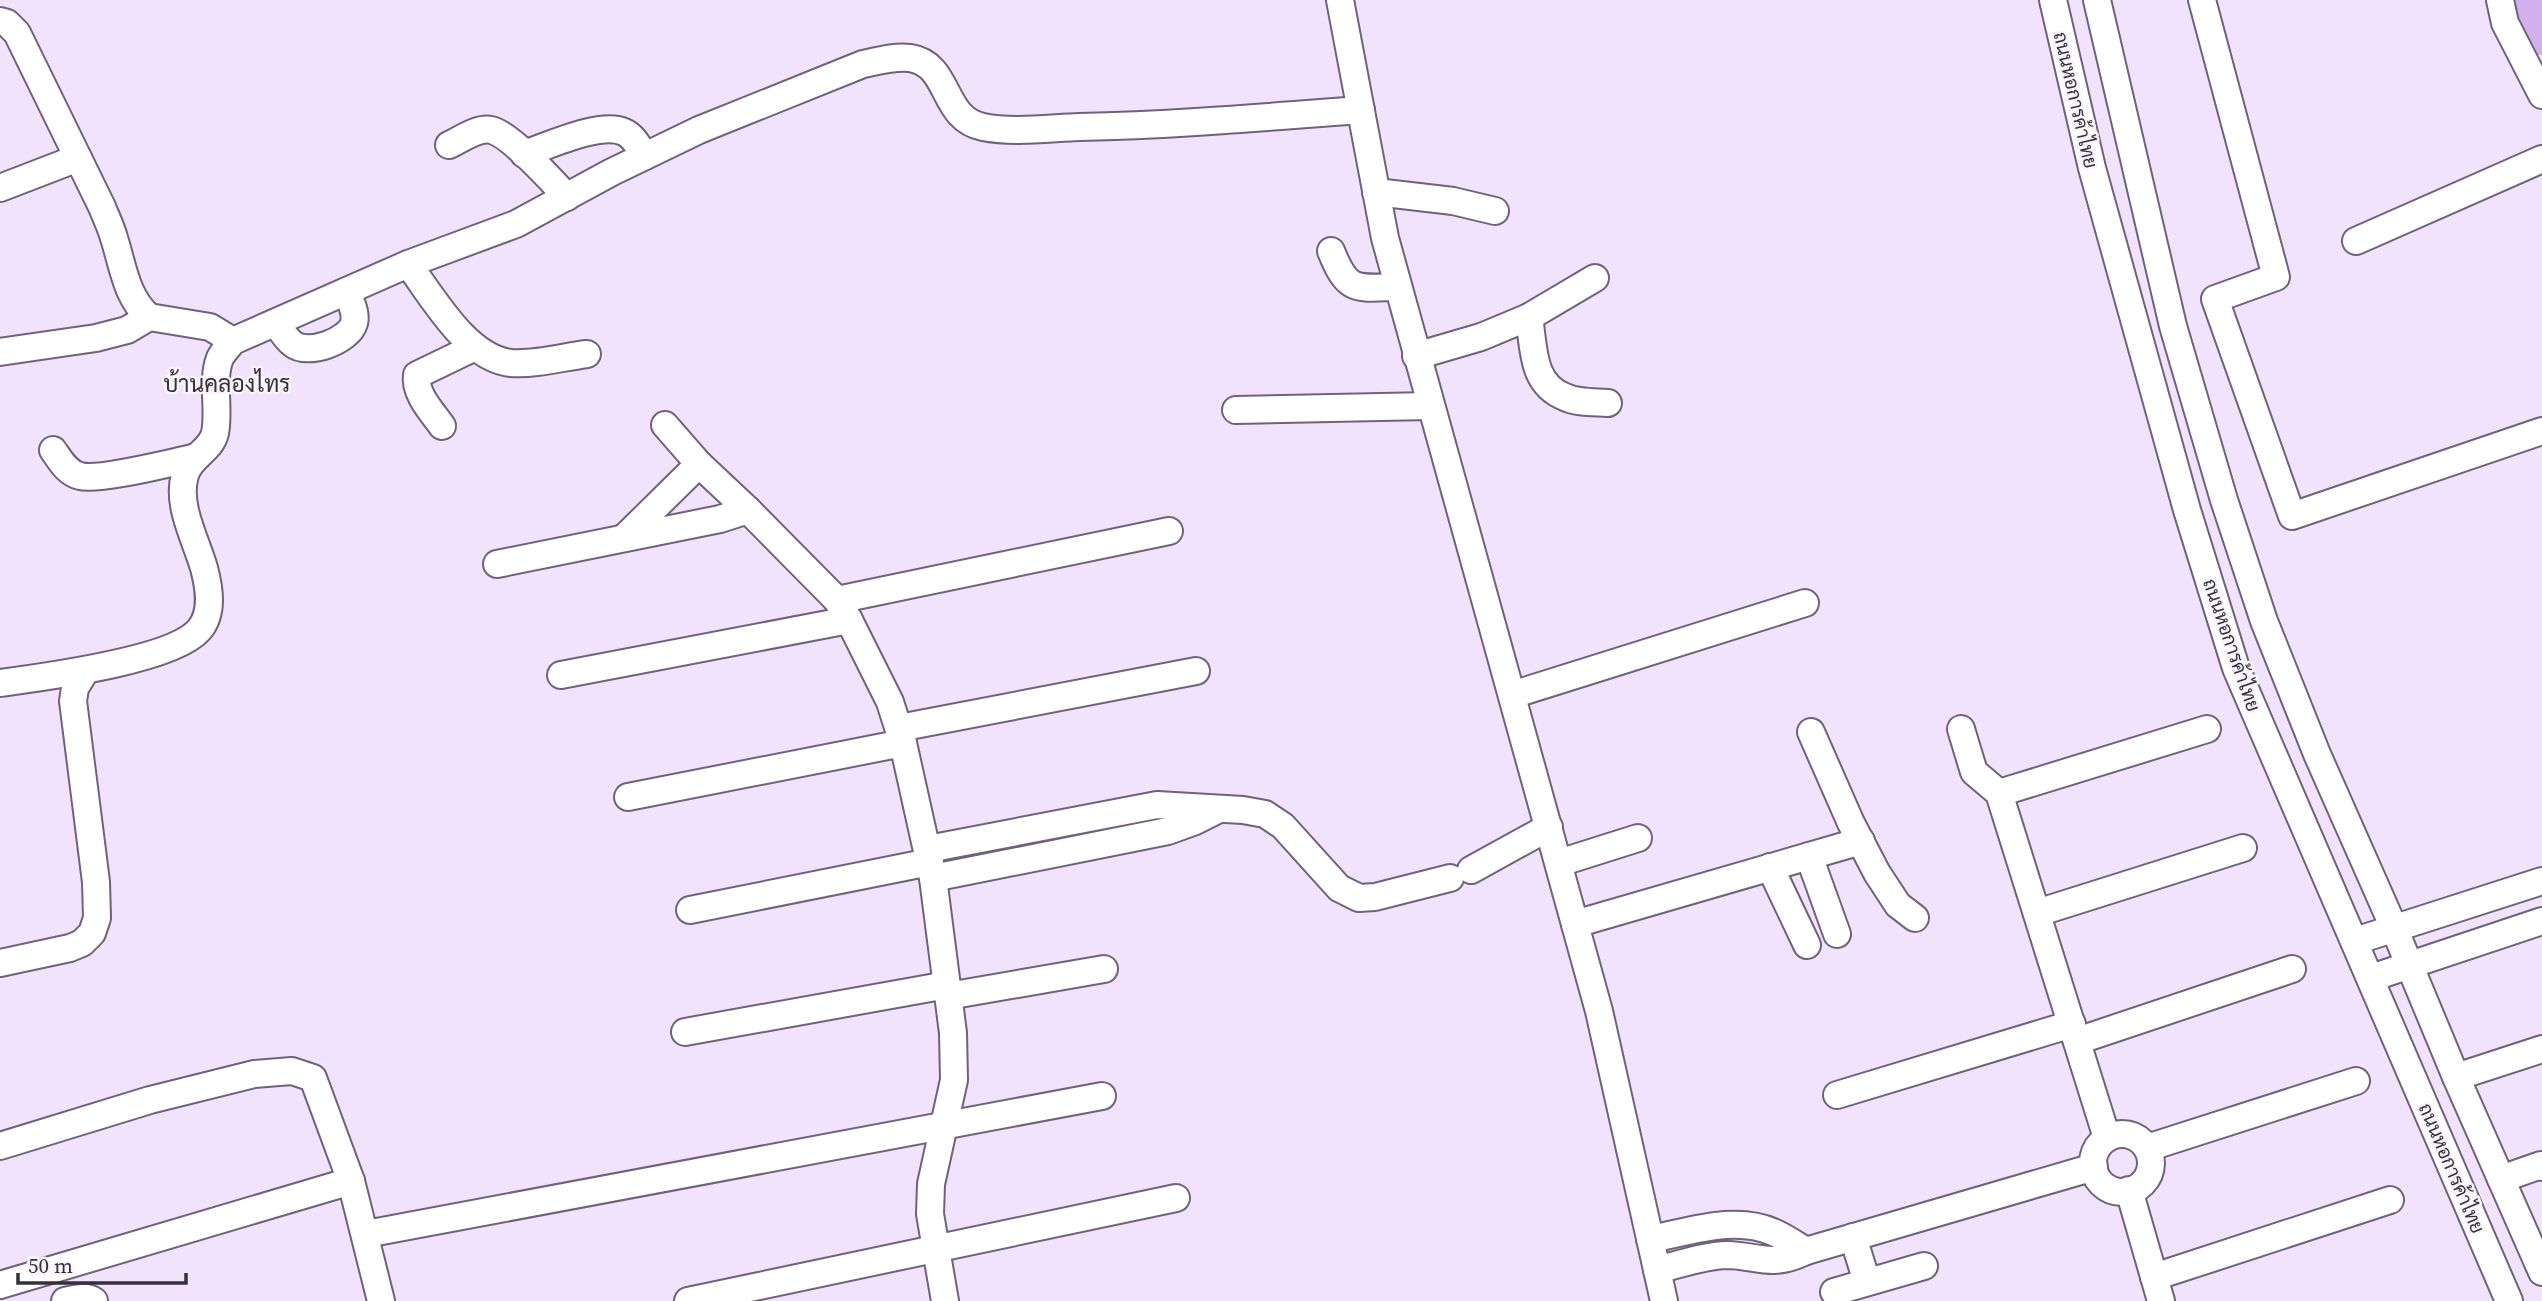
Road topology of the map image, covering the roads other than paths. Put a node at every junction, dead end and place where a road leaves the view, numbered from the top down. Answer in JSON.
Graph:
{"nodes":[{"id":1,"x":1340,"y":0,"type":"edge"},
{"id":2,"x":2053,"y":0,"type":"edge"},
{"id":3,"x":2097,"y":0,"type":"edge"},
{"id":4,"x":2202,"y":0,"type":"edge"},
{"id":5,"x":2500,"y":0,"type":"edge"},
{"id":6,"x":0,"y":21,"type":"edge"},
{"id":7,"x":2533,"y":46,"type":"edge"},
{"id":8,"x":2542,"y":95,"type":"edge"},
{"id":9,"x":1361,"y":110,"type":"junction"},
{"id":10,"x":449,"y":145,"type":"dead end"},
{"id":11,"x":524,"y":154,"type":"junction"},
{"id":12,"x":645,"y":156,"type":"junction"},
{"id":13,"x":78,"y":158,"type":"junction"},
{"id":14,"x":2542,"y":159,"type":"edge"},
{"id":15,"x":0,"y":188,"type":"edge"},
{"id":16,"x":1376,"y":192,"type":"junction"},
{"id":17,"x":567,"y":197,"type":"junction"},
{"id":18,"x":1495,"y":211,"type":"dead end"},
{"id":19,"x":2356,"y":241,"type":"dead end"},
{"id":20,"x":1331,"y":251,"type":"dead end"},
{"id":21,"x":408,"y":264,"type":"junction"},
{"id":22,"x":1595,"y":278,"type":"dead end"},
{"id":23,"x":1397,"y":288,"type":"junction"},
{"id":24,"x":347,"y":291,"type":"junction"},
{"id":25,"x":149,"y":317,"type":"junction"},
{"id":26,"x":1529,"y":317,"type":"junction"},
{"id":27,"x":276,"y":323,"type":"junction"},
{"id":28,"x":233,"y":341,"type":"junction"},
{"id":29,"x":475,"y":347,"type":"junction"},
{"id":30,"x":0,"y":352,"type":"edge"},
{"id":31,"x":587,"y":354,"type":"dead end"},
{"id":32,"x":1416,"y":356,"type":"junction"},
{"id":33,"x":1608,"y":403,"type":"dead end"},
{"id":34,"x":1430,"y":406,"type":"junction"},
{"id":35,"x":1236,"y":410,"type":"dead end"},
{"id":36,"x":665,"y":425,"type":"dead end"},
{"id":37,"x":442,"y":426,"type":"dead end"},
{"id":38,"x":2542,"y":431,"type":"edge"},
{"id":39,"x":53,"y":450,"type":"dead end"},
{"id":40,"x":193,"y":458,"type":"junction"},
{"id":41,"x":699,"y":464,"type":"junction"},
{"id":42,"x":748,"y":510,"type":"junction"},
{"id":43,"x":1169,"y":531,"type":"dead end"},
{"id":44,"x":624,"y":538,"type":"junction"},
{"id":45,"x":497,"y":564,"type":"dead end"},
{"id":46,"x":1805,"y":603,"type":"dead end"},
{"id":47,"x":843,"y":610,"type":"junction"},
{"id":48,"x":86,"y":670,"type":"junction"},
{"id":49,"x":1196,"y":671,"type":"dead end"},
{"id":50,"x":561,"y":675,"type":"dead end"},
{"id":51,"x":0,"y":683,"type":"edge"},
{"id":52,"x":1512,"y":695,"type":"junction"},
{"id":53,"x":1961,"y":729,"type":"dead end"},
{"id":54,"x":2207,"y":729,"type":"dead end"},
{"id":55,"x":1811,"y":732,"type":"dead end"},
{"id":56,"x":901,"y":735,"type":"junction"},
{"id":57,"x":1999,"y":793,"type":"junction"},
{"id":58,"x":628,"y":797,"type":"dead end"},
{"id":59,"x":1217,"y":810,"type":"junction"},
{"id":60,"x":1090,"y":817,"type":"junction"},
{"id":61,"x":1549,"y":827,"type":"junction"},
{"id":62,"x":1638,"y":838,"type":"dead end"},
{"id":63,"x":1861,"y":841,"type":"junction"},
{"id":64,"x":1096,"y":846,"type":"junction"},
{"id":65,"x":2243,"y":848,"type":"dead end"},
{"id":66,"x":1808,"y":856,"type":"junction"},
{"id":67,"x":930,"y":863,"type":"junction"},
{"id":68,"x":1559,"y":863,"type":"junction"},
{"id":69,"x":1770,"y":867,"type":"junction"},
{"id":70,"x":2542,"y":881,"type":"edge"},
{"id":71,"x":690,"y":910,"type":"dead end"},
{"id":72,"x":2037,"y":913,"type":"junction"},
{"id":73,"x":1915,"y":918,"type":"dead end"},
{"id":74,"x":2542,"y":921,"type":"edge"},
{"id":75,"x":1575,"y":924,"type":"junction"},
{"id":76,"x":2395,"y":928,"type":"junction"},
{"id":77,"x":1837,"y":934,"type":"dead end"},
{"id":78,"x":2355,"y":941,"type":"junction"},
{"id":79,"x":1807,"y":945,"type":"dead end"},
{"id":80,"x":0,"y":963,"type":"edge"},
{"id":81,"x":2408,"y":964,"type":"junction"},
{"id":82,"x":1104,"y":969,"type":"dead end"},
{"id":83,"x":2292,"y":969,"type":"dead end"},
{"id":84,"x":2371,"y":978,"type":"junction"},
{"id":85,"x":948,"y":991,"type":"junction"},
{"id":86,"x":685,"y":1032,"type":"dead end"},
{"id":87,"x":2074,"y":1033,"type":"junction"},
{"id":88,"x":2542,"y":1049,"type":"edge"},
{"id":89,"x":2456,"y":1077,"type":"junction"},
{"id":90,"x":2356,"y":1081,"type":"dead end"},
{"id":91,"x":1837,"y":1095,"type":"dead end"},
{"id":92,"x":1102,"y":1096,"type":"dead end"},
{"id":93,"x":942,"y":1127,"type":"junction"},
{"id":94,"x":2107,"y":1138,"type":"junction"},
{"id":95,"x":0,"y":1146,"type":"edge"},
{"id":96,"x":2147,"y":1148,"type":"junction"},
{"id":97,"x":2094,"y":1167,"type":"junction"},
{"id":98,"x":2542,"y":1167,"type":"edge"},
{"id":99,"x":2501,"y":1179,"type":"junction"},
{"id":100,"x":351,"y":1181,"type":"junction"},
{"id":101,"x":2129,"y":1190,"type":"junction"},
{"id":102,"x":1176,"y":1199,"type":"dead end"},
{"id":103,"x":2390,"y":1200,"type":"dead end"},
{"id":104,"x":366,"y":1234,"type":"junction"},
{"id":105,"x":1853,"y":1237,"type":"junction"},
{"id":106,"x":1650,"y":1239,"type":"junction"},
{"id":107,"x":935,"y":1249,"type":"junction"},
{"id":108,"x":1806,"y":1251,"type":"junction"},
{"id":109,"x":1924,"y":1266,"type":"dead end"},
{"id":110,"x":1657,"y":1270,"type":"junction"},
{"id":111,"x":2542,"y":1272,"type":"edge"},
{"id":112,"x":1867,"y":1282,"type":"junction"},
{"id":113,"x":0,"y":1285,"type":"edge"},
{"id":114,"x":1834,"y":1292,"type":"dead end"},
{"id":115,"x":2159,"y":1295,"type":"edge"},
{"id":116,"x":65,"y":1301,"type":"edge"},
{"id":117,"x":94,"y":1301,"type":"edge"},
{"id":118,"x":381,"y":1301,"type":"edge"},
{"id":119,"x":688,"y":1301,"type":"edge"},
{"id":120,"x":945,"y":1301,"type":"edge"},
{"id":121,"x":1664,"y":1301,"type":"edge"},
{"id":122,"x":2509,"y":1301,"type":"edge"}],
"edges":[{"from":1,"to":9,"type":"street"},
{"from":2,"to":78,"type":"street","name":"ถนนหอการค้าไทย"},
{"from":3,"to":76,"type":"street","name":"ถนนหอการค้าไทย"},
{"from":4,"to":38,"type":"street"},
{"from":5,"to":7,"type":"street"},
{"from":6,"to":13,"type":"street"},
{"from":7,"to":8,"type":"street"},
{"from":9,"to":12,"type":"street"},
{"from":9,"to":16,"type":"street"},
{"from":10,"to":11,"type":"street"},
{"from":11,"to":12,"type":"street"},
{"from":11,"to":17,"type":"street"},
{"from":12,"to":17,"type":"street"},
{"from":13,"to":15,"type":"street"},
{"from":13,"to":25,"type":"street"},
{"from":14,"to":19,"type":"street"},
{"from":16,"to":18,"type":"street"},
{"from":16,"to":23,"type":"street"},
{"from":17,"to":21,"type":"street"},
{"from":20,"to":23,"type":"street"},
{"from":21,"to":24,"type":"street"},
{"from":21,"to":29,"type":"street"},
{"from":22,"to":26,"type":"street"},
{"from":23,"to":32,"type":"street"},
{"from":24,"to":27,"type":"street"},
{"from":24,"to":27,"type":"street"},
{"from":25,"to":28,"type":"street"},
{"from":25,"to":30,"type":"street"},
{"from":26,"to":32,"type":"street"},
{"from":26,"to":33,"type":"street"},
{"from":27,"to":28,"type":"street"},
{"from":28,"to":40,"type":"street"},
{"from":29,"to":31,"type":"street"},
{"from":29,"to":37,"type":"street"},
{"from":32,"to":34,"type":"street"},
{"from":34,"to":35,"type":"street"},
{"from":34,"to":52,"type":"street"},
{"from":36,"to":41,"type":"street"},
{"from":39,"to":40,"type":"street"},
{"from":40,"to":48,"type":"street"},
{"from":41,"to":42,"type":"street"},
{"from":41,"to":44,"type":"street"},
{"from":42,"to":44,"type":"street"},
{"from":42,"to":47,"type":"street"},
{"from":43,"to":47,"type":"street"},
{"from":44,"to":45,"type":"street"},
{"from":46,"to":52,"type":"street"},
{"from":47,"to":50,"type":"street"},
{"from":47,"to":56,"type":"street"},
{"from":48,"to":51,"type":"street"},
{"from":48,"to":80,"type":"street"},
{"from":49,"to":56,"type":"street"},
{"from":52,"to":61,"type":"street"},
{"from":53,"to":57,"type":"street"},
{"from":54,"to":57,"type":"street"},
{"from":55,"to":63,"type":"street"},
{"from":56,"to":58,"type":"street"},
{"from":56,"to":67,"type":"street"},
{"from":57,"to":72,"type":"street"},
{"from":59,"to":60,"type":"street"},
{"from":59,"to":61,"type":"street"},
{"from":59,"to":64,"type":"street"},
{"from":60,"to":64,"type":"street"},
{"from":60,"to":67,"type":"street"},
{"from":61,"to":68,"type":"street"},
{"from":62,"to":68,"type":"street"},
{"from":63,"to":66,"type":"street"},
{"from":63,"to":73,"type":"street"},
{"from":64,"to":67,"type":"street"},
{"from":65,"to":72,"type":"street"},
{"from":66,"to":69,"type":"street"},
{"from":66,"to":77,"type":"street"},
{"from":67,"to":71,"type":"street"},
{"from":67,"to":85,"type":"street"},
{"from":68,"to":75,"type":"street"},
{"from":69,"to":75,"type":"street"},
{"from":69,"to":79,"type":"street"},
{"from":70,"to":76,"type":"street"},
{"from":72,"to":87,"type":"street"},
{"from":74,"to":81,"type":"street"},
{"from":75,"to":106,"type":"street"},
{"from":76,"to":78,"type":"street"},
{"from":76,"to":81,"type":"street","name":"ถนนหอการค้าไทย"},
{"from":78,"to":84,"type":"street","name":"ถนนหอการค้าไทย"},
{"from":81,"to":84,"type":"street"},
{"from":81,"to":89,"type":"street","name":"ถนนหอการค้าไทย"},
{"from":82,"to":85,"type":"street"},
{"from":83,"to":87,"type":"street"},
{"from":84,"to":122,"type":"street","name":"ถนนหอการค้าไทย"},
{"from":85,"to":86,"type":"street"},
{"from":85,"to":93,"type":"street"},
{"from":87,"to":91,"type":"street"},
{"from":87,"to":94,"type":"street"},
{"from":88,"to":89,"type":"street"},
{"from":89,"to":99,"type":"street","name":"ถนนหอการค้าไทย"},
{"from":90,"to":96,"type":"street"},
{"from":92,"to":93,"type":"street"},
{"from":93,"to":104,"type":"street"},
{"from":93,"to":107,"type":"street"},
{"from":94,"to":96,"type":"street"},
{"from":94,"to":97,"type":"street"},
{"from":95,"to":100,"type":"street"},
{"from":96,"to":101,"type":"street"},
{"from":97,"to":101,"type":"street"},
{"from":97,"to":105,"type":"street"},
{"from":98,"to":99,"type":"street"},
{"from":99,"to":111,"type":"street","name":"ถนนหอการค้าไทย"},
{"from":100,"to":104,"type":"street"},
{"from":100,"to":113,"type":"street"},
{"from":101,"to":115,"type":"street"},
{"from":102,"to":107,"type":"street"},
{"from":103,"to":115,"type":"street"},
{"from":104,"to":118,"type":"street"},
{"from":105,"to":108,"type":"street"},
{"from":105,"to":112,"type":"street"},
{"from":106,"to":108,"type":"street"},
{"from":106,"to":110,"type":"street"},
{"from":107,"to":119,"type":"street"},
{"from":107,"to":120,"type":"street"},
{"from":108,"to":110,"type":"street"},
{"from":109,"to":112,"type":"street"},
{"from":110,"to":121,"type":"street"},
{"from":112,"to":114,"type":"street"},
{"from":116,"to":117,"type":"street"}]}
